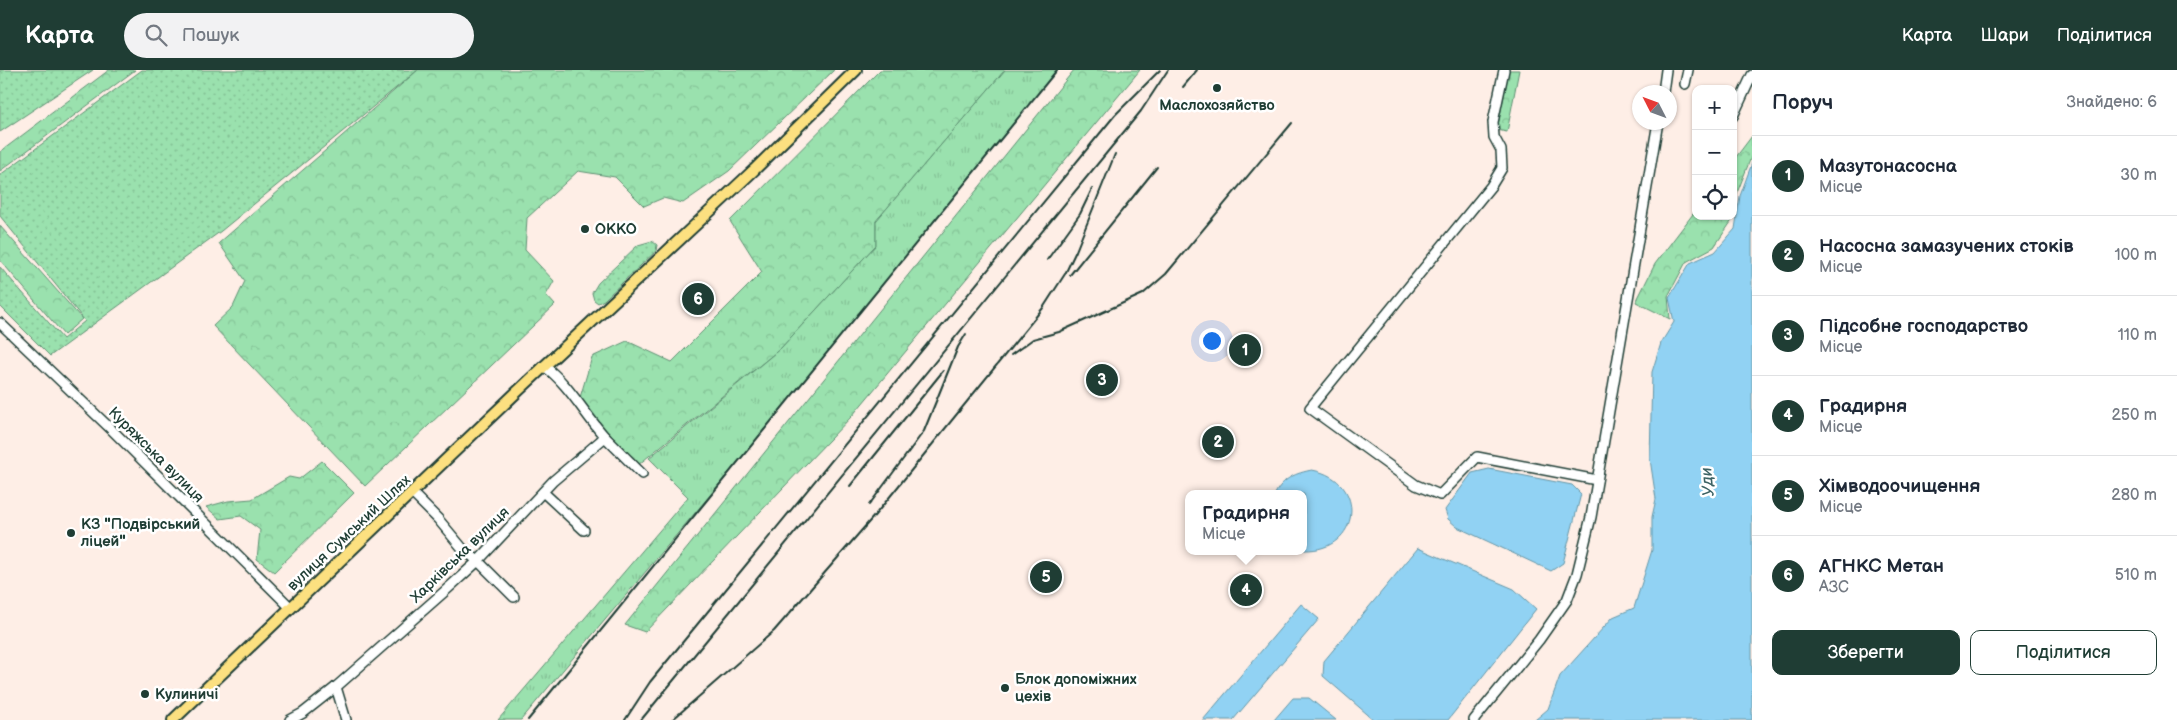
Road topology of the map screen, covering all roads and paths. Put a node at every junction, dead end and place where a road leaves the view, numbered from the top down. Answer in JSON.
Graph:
{"nodes":[{"id":1,"x":856,"y":70,"type":"edge"},
{"id":2,"x":1504,"y":70,"type":"edge"},
{"id":3,"x":1666,"y":70,"type":"edge"},
{"id":4,"x":1688,"y":70,"type":"edge"},
{"id":5,"x":1752,"y":75,"type":"edge"},
{"id":6,"x":1685,"y":84,"type":"dead end"},
{"id":7,"x":1664,"y":85,"type":"edge"},
{"id":8,"x":1737,"y":107,"type":"edge"},
{"id":9,"x":1657,"y":130,"type":"edge"},
{"id":10,"x":0,"y":323,"type":"edge"},
{"id":11,"x":544,"y":366,"type":"junction"},
{"id":12,"x":605,"y":437,"type":"junction"},
{"id":13,"x":642,"y":474,"type":"dead end"},
{"id":14,"x":1597,"y":480,"type":"junction"},
{"id":15,"x":543,"y":492,"type":"junction"},
{"id":16,"x":412,"y":493,"type":"junction"},
{"id":17,"x":584,"y":530,"type":"dead end"},
{"id":18,"x":478,"y":561,"type":"junction"},
{"id":19,"x":514,"y":597,"type":"dead end"},
{"id":20,"x":291,"y":608,"type":"junction"},
{"id":21,"x":336,"y":688,"type":"junction"},
{"id":22,"x":173,"y":720,"type":"edge"},
{"id":23,"x":290,"y":720,"type":"edge"},
{"id":24,"x":346,"y":720,"type":"edge"},
{"id":25,"x":1474,"y":720,"type":"edge"}],
"edges":[{"from":1,"to":11,"type":"main road","name":"вулиця Сумський Шлях"},
{"from":2,"to":14,"type":"street"},
{"from":3,"to":7,"type":"street"},
{"from":4,"to":6,"type":"street"},
{"from":5,"to":8,"type":"street"},
{"from":9,"to":14,"type":"street"},
{"from":10,"to":20,"type":"street","name":"Куряжська вулиця"},
{"from":11,"to":12,"type":"street"},
{"from":11,"to":16,"type":"main road","name":"вулиця Сумський Шлях"},
{"from":12,"to":13,"type":"street"},
{"from":12,"to":15,"type":"street","name":"Харківська вулиця"},
{"from":14,"to":25,"type":"street"},
{"from":15,"to":17,"type":"street"},
{"from":15,"to":18,"type":"street","name":"Харківська вулиця"},
{"from":16,"to":18,"type":"street"},
{"from":16,"to":20,"type":"main road","name":"вулиця Сумський Шлях"},
{"from":18,"to":19,"type":"street"},
{"from":18,"to":21,"type":"street","name":"Харківська вулиця"},
{"from":20,"to":22,"type":"main road","name":"вулиця Сумський Шлях"},
{"from":21,"to":23,"type":"street","name":"Харківська вулиця"},
{"from":21,"to":24,"type":"street"}]}
